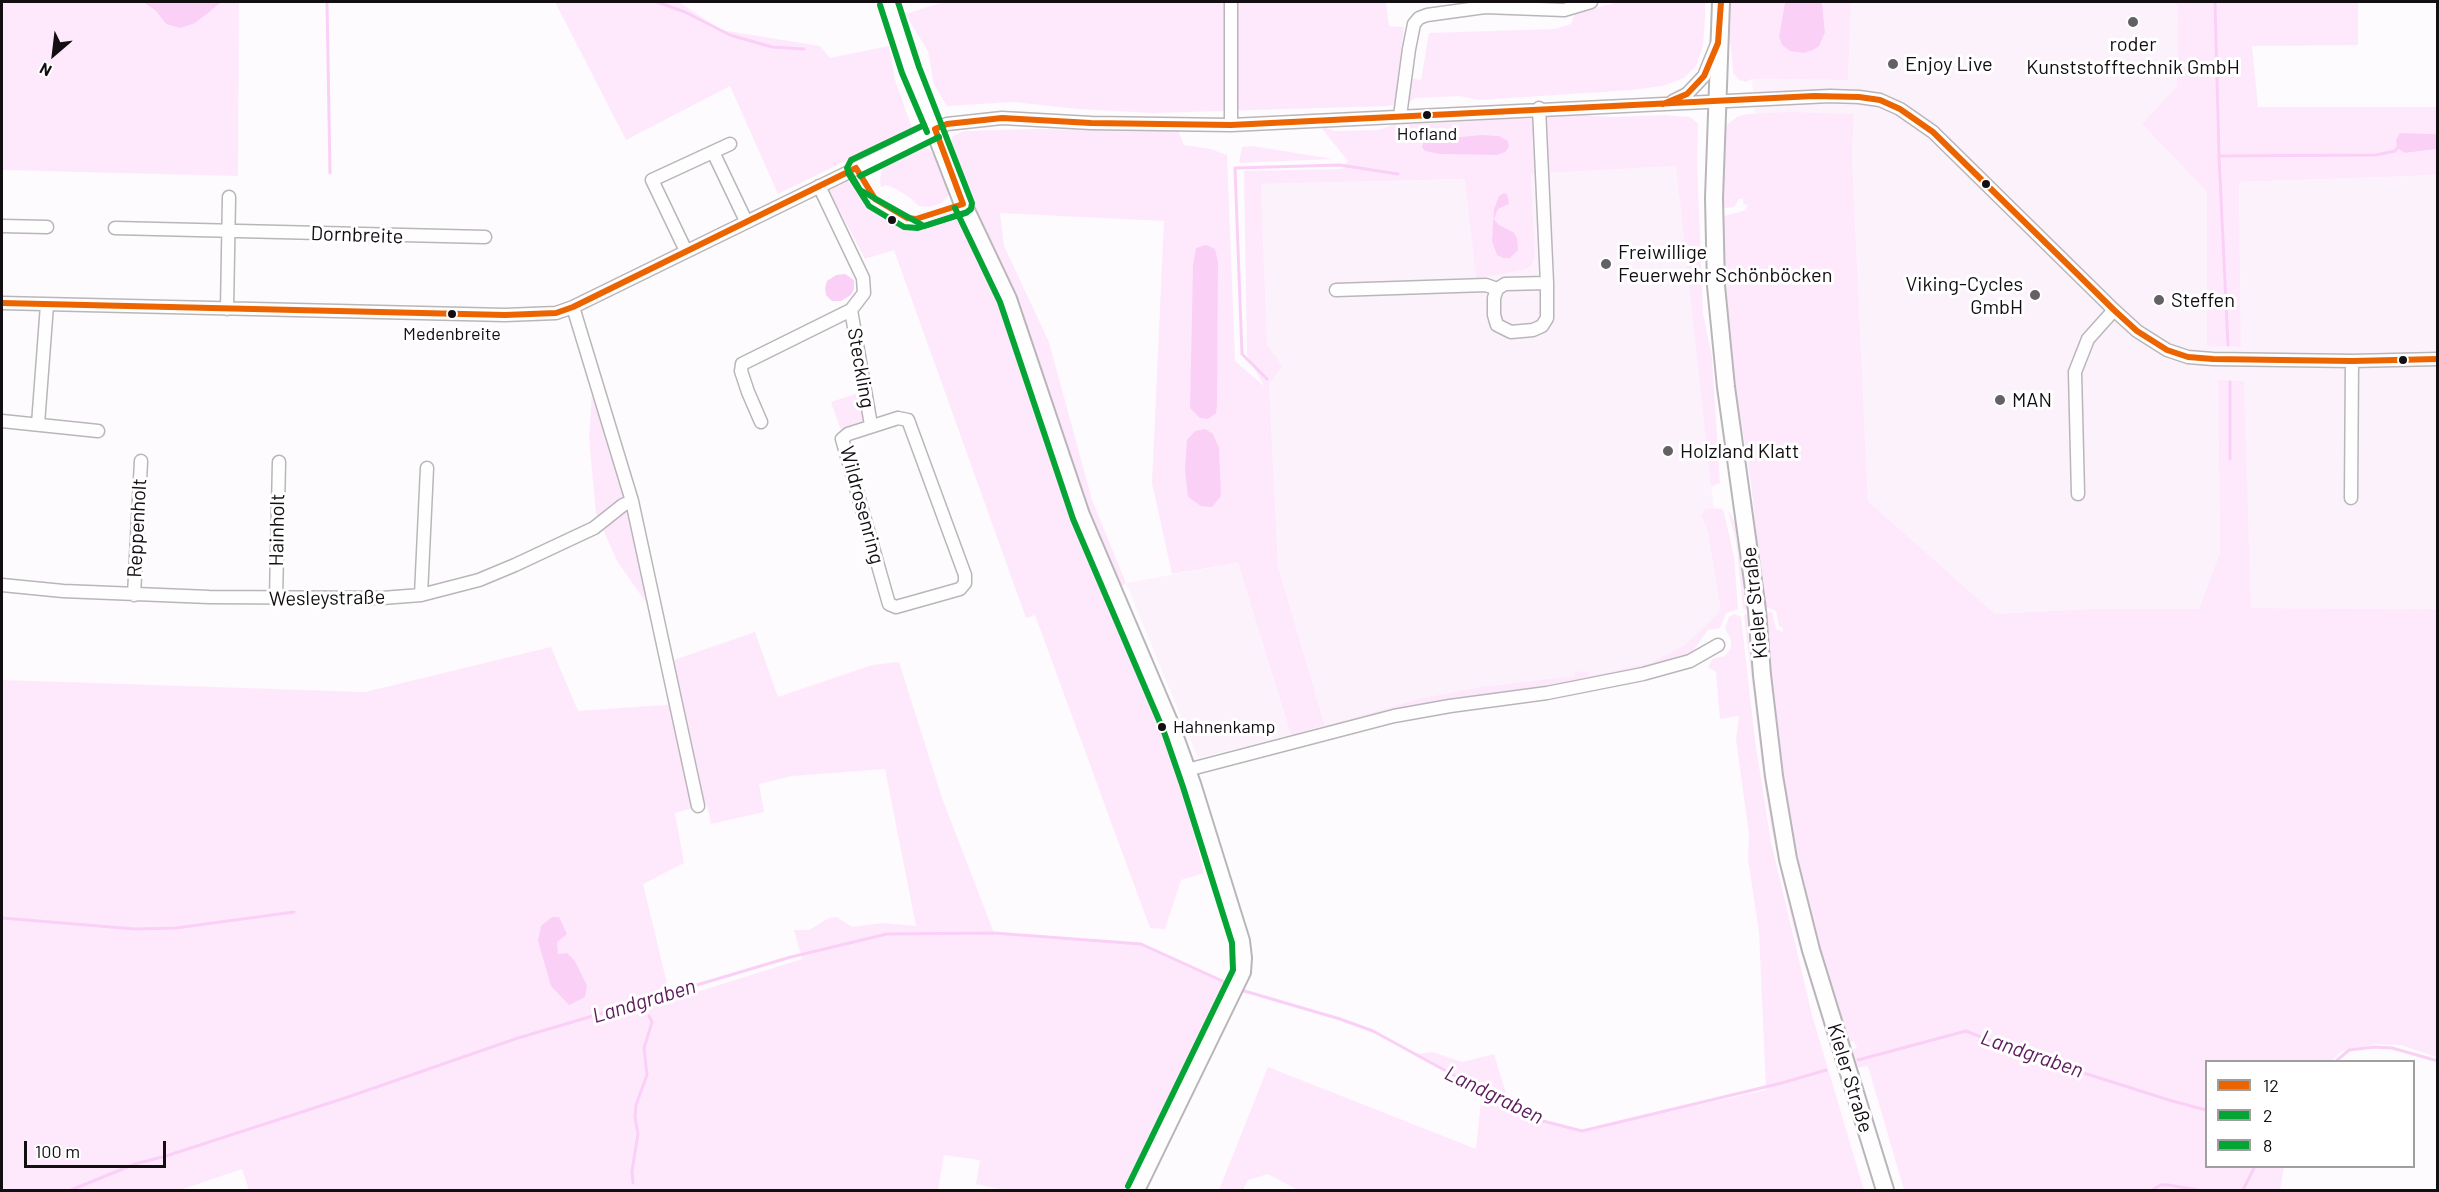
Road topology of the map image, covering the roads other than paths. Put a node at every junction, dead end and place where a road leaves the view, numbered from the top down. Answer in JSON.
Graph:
{"nodes":[{"id":1,"x":889,"y":2,"type":"edge"},
{"id":2,"x":1231,"y":2,"type":"edge"},
{"id":3,"x":1591,"y":2,"type":"edge"},
{"id":4,"x":1720,"y":2,"type":"edge"},
{"id":5,"x":1718,"y":43,"type":"junction"},
{"id":6,"x":1717,"y":101,"type":"junction"},
{"id":7,"x":1668,"y":103,"type":"junction"},
{"id":8,"x":1539,"y":108,"type":"junction"},
{"id":9,"x":1400,"y":116,"type":"junction"},
{"id":10,"x":1231,"y":124,"type":"junction"},
{"id":11,"x":935,"y":129,"type":"junction"},
{"id":12,"x":730,"y":144,"type":"dead end"},
{"id":13,"x":713,"y":152,"type":"junction"},
{"id":14,"x":819,"y":186,"type":"junction"},
{"id":15,"x":229,"y":197,"type":"dead end"},
{"id":16,"x":746,"y":221,"type":"junction"},
{"id":17,"x":2,"y":226,"type":"edge"},
{"id":18,"x":47,"y":227,"type":"dead end"},
{"id":19,"x":115,"y":228,"type":"dead end"},
{"id":20,"x":228,"y":231,"type":"junction"},
{"id":21,"x":485,"y":237,"type":"dead end"},
{"id":22,"x":686,"y":251,"type":"junction"},
{"id":23,"x":1547,"y":283,"type":"junction"},
{"id":24,"x":1497,"y":289,"type":"junction"},
{"id":25,"x":1336,"y":290,"type":"dead end"},
{"id":26,"x":2,"y":303,"type":"edge"},
{"id":27,"x":47,"y":304,"type":"junction"},
{"id":28,"x":573,"y":307,"type":"junction"},
{"id":29,"x":227,"y":309,"type":"junction"},
{"id":30,"x":851,"y":310,"type":"junction"},
{"id":31,"x":2114,"y":310,"type":"junction"},
{"id":32,"x":2438,"y":359,"type":"edge"},
{"id":33,"x":2352,"y":361,"type":"junction"},
{"id":34,"x":2,"y":421,"type":"edge"},
{"id":35,"x":761,"y":422,"type":"dead end"},
{"id":36,"x":38,"y":424,"type":"junction"},
{"id":37,"x":871,"y":425,"type":"junction"},
{"id":38,"x":98,"y":431,"type":"dead end"},
{"id":39,"x":141,"y":460,"type":"dead end"},
{"id":40,"x":279,"y":462,"type":"dead end"},
{"id":41,"x":427,"y":468,"type":"dead end"},
{"id":42,"x":2078,"y":494,"type":"dead end"},
{"id":43,"x":2351,"y":498,"type":"dead end"},
{"id":44,"x":632,"y":501,"type":"junction"},
{"id":45,"x":2,"y":585,"type":"edge"},
{"id":46,"x":134,"y":595,"type":"junction"},
{"id":47,"x":422,"y":595,"type":"junction"},
{"id":48,"x":276,"y":599,"type":"junction"},
{"id":49,"x":1718,"y":645,"type":"dead end"},
{"id":50,"x":1187,"y":770,"type":"junction"},
{"id":51,"x":698,"y":806,"type":"dead end"},
{"id":52,"x":1136,"y":1191,"type":"edge"},
{"id":53,"x":1885,"y":1191,"type":"edge"}],
"edges":[{"from":1,"to":11,"type":"main road"},
{"from":2,"to":10,"type":"street"},
{"from":3,"to":9,"type":"street"},
{"from":4,"to":5,"type":"main road","name":"Kieler Straße"},
{"from":5,"to":6,"type":"main road","name":"Kieler Straße"},
{"from":5,"to":7,"type":"street"},
{"from":6,"to":7,"type":"street"},
{"from":6,"to":31,"type":"street"},
{"from":6,"to":53,"type":"main road","name":"Kieler Straße"},
{"from":7,"to":8,"type":"street"},
{"from":8,"to":9,"type":"street"},
{"from":8,"to":23,"type":"street"},
{"from":9,"to":10,"type":"street"},
{"from":10,"to":11,"type":"street"},
{"from":11,"to":14,"type":"street"},
{"from":11,"to":50,"type":"main road"},
{"from":12,"to":13,"type":"street"},
{"from":13,"to":16,"type":"street"},
{"from":13,"to":22,"type":"street"},
{"from":14,"to":16,"type":"street"},
{"from":14,"to":30,"type":"street"},
{"from":15,"to":20,"type":"street"},
{"from":16,"to":22,"type":"street"},
{"from":17,"to":18,"type":"street"},
{"from":19,"to":20,"type":"street","name":"Dornbreite"},
{"from":20,"to":21,"type":"street","name":"Dornbreite"},
{"from":20,"to":29,"type":"street"},
{"from":22,"to":28,"type":"street"},
{"from":23,"to":24,"type":"street"},
{"from":23,"to":24,"type":"street"},
{"from":24,"to":25,"type":"street"},
{"from":26,"to":27,"type":"street"},
{"from":27,"to":29,"type":"street"},
{"from":27,"to":36,"type":"street"},
{"from":28,"to":29,"type":"street"},
{"from":28,"to":44,"type":"street"},
{"from":30,"to":35,"type":"street"},
{"from":30,"to":37,"type":"street","name":"Steckling"},
{"from":31,"to":33,"type":"street"},
{"from":31,"to":42,"type":"street"},
{"from":32,"to":33,"type":"street"},
{"from":33,"to":43,"type":"street"},
{"from":34,"to":36,"type":"street"},
{"from":36,"to":38,"type":"street"},
{"from":37,"to":37,"type":"street","name":"Wildrosenring"},
{"from":39,"to":46,"type":"street","name":"Reppenholt"},
{"from":40,"to":48,"type":"street","name":"Hainholt"},
{"from":41,"to":47,"type":"street"},
{"from":44,"to":47,"type":"street","name":"Wesleystraße"},
{"from":44,"to":51,"type":"street"},
{"from":45,"to":46,"type":"street","name":"Wesleystraße"},
{"from":46,"to":48,"type":"street","name":"Wesleystraße"},
{"from":47,"to":48,"type":"street","name":"Wesleystraße"},
{"from":49,"to":50,"type":"street"},
{"from":50,"to":52,"type":"main road"}]}
